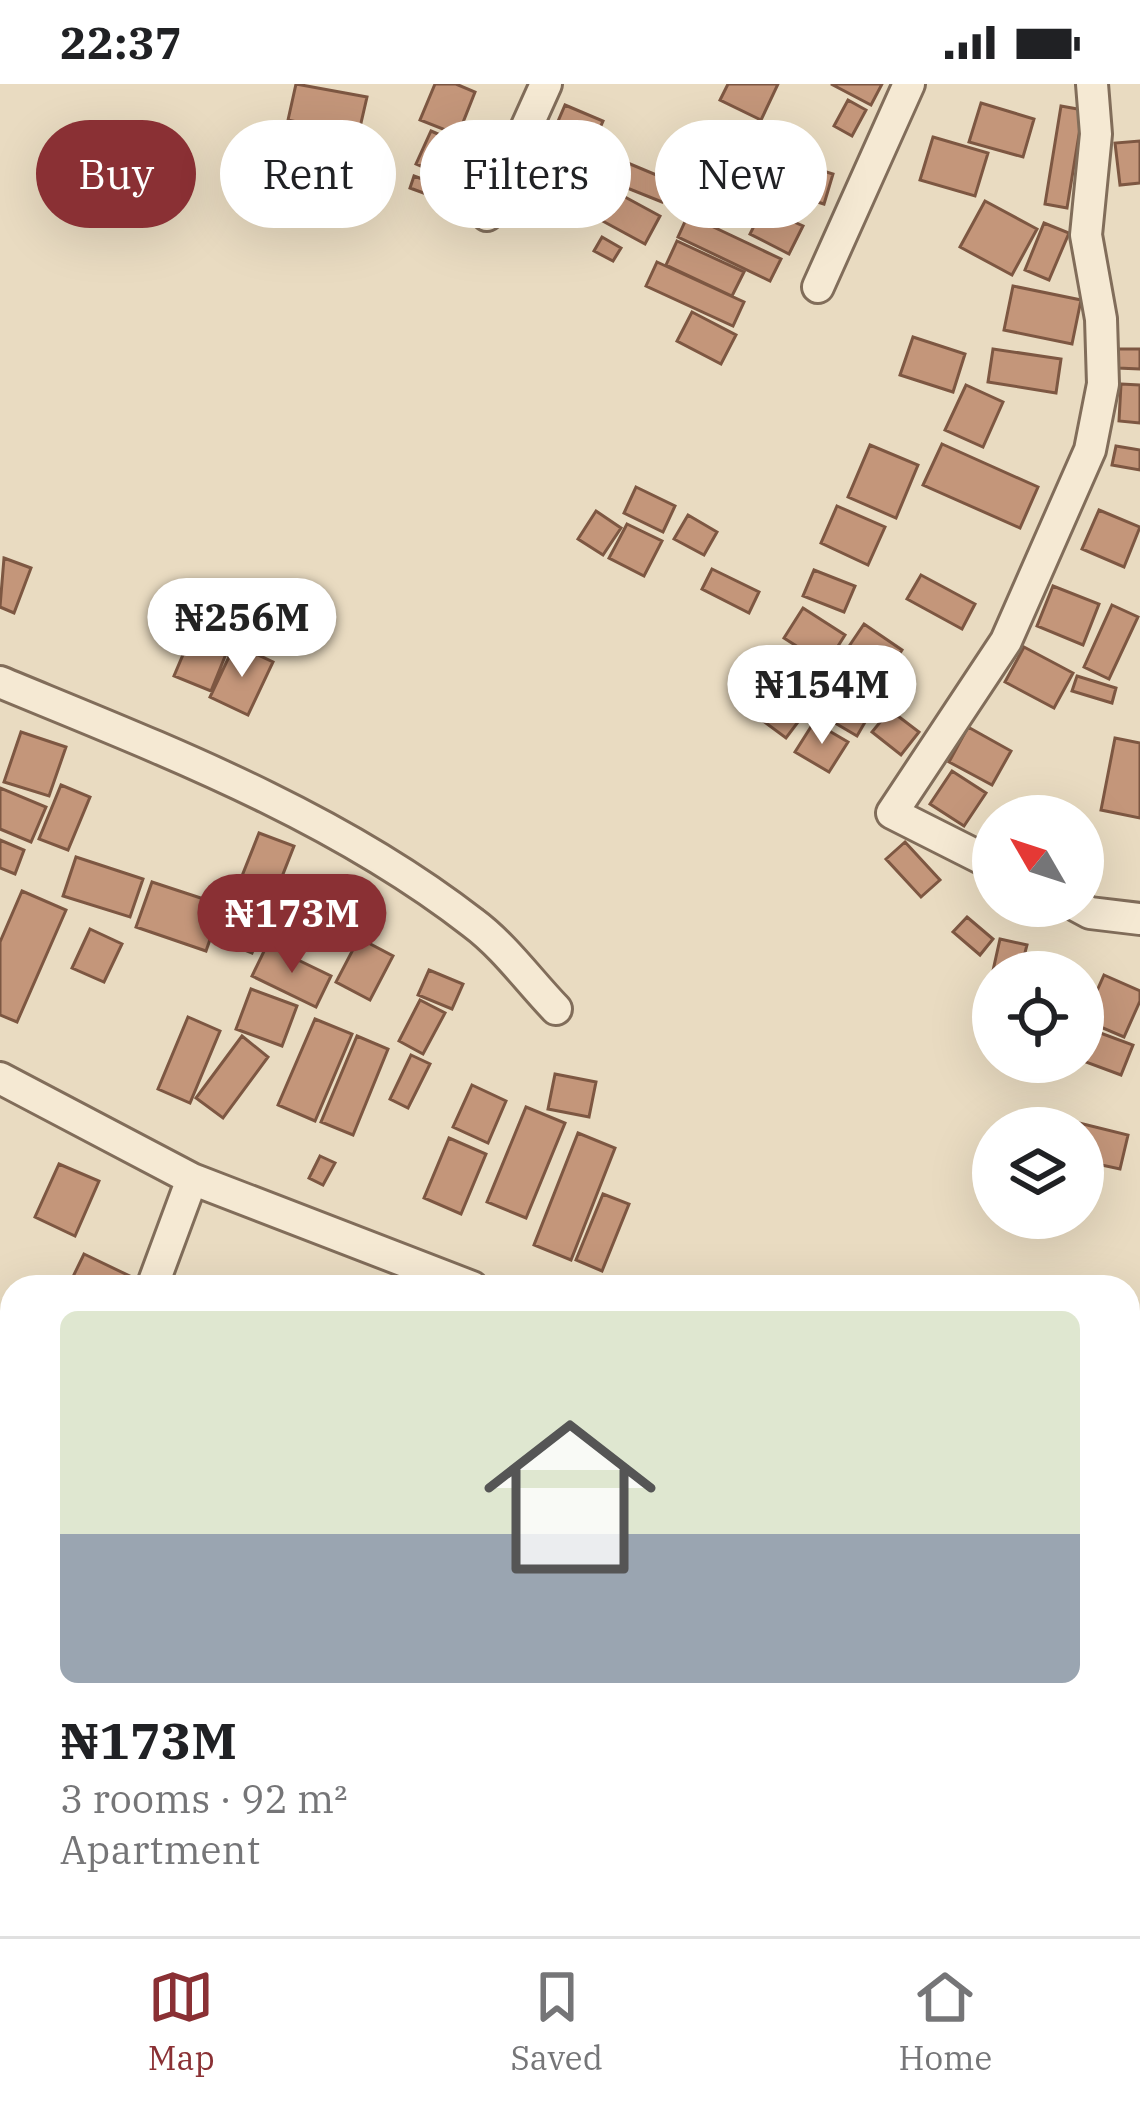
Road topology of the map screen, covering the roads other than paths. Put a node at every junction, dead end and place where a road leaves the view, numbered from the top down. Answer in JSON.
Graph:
{"nodes":[{"id":1,"x":546,"y":84,"type":"edge"},
{"id":2,"x":908,"y":84,"type":"edge"},
{"id":3,"x":1092,"y":84,"type":"edge"},
{"id":4,"x":530,"y":120,"type":"edge"},
{"id":5,"x":818,"y":287,"type":"dead end"},
{"id":6,"x":0,"y":682,"type":"edge"},
{"id":7,"x":972,"y":853,"type":"edge"},
{"id":8,"x":1104,"y":915,"type":"edge"},
{"id":9,"x":1140,"y":919,"type":"edge"},
{"id":10,"x":556,"y":1009,"type":"dead end"},
{"id":11,"x":0,"y":1078,"type":"edge"},
{"id":12,"x":192,"y":1179,"type":"junction"},
{"id":13,"x":156,"y":1275,"type":"edge"},
{"id":14,"x":441,"y":1275,"type":"edge"}],
"edges":[{"from":1,"to":4,"type":"street"},
{"from":2,"to":5,"type":"street"},
{"from":3,"to":7,"type":"street"},
{"from":6,"to":10,"type":"street"},
{"from":8,"to":9,"type":"street"},
{"from":11,"to":12,"type":"street"},
{"from":12,"to":13,"type":"street"},
{"from":12,"to":14,"type":"street"}]}
